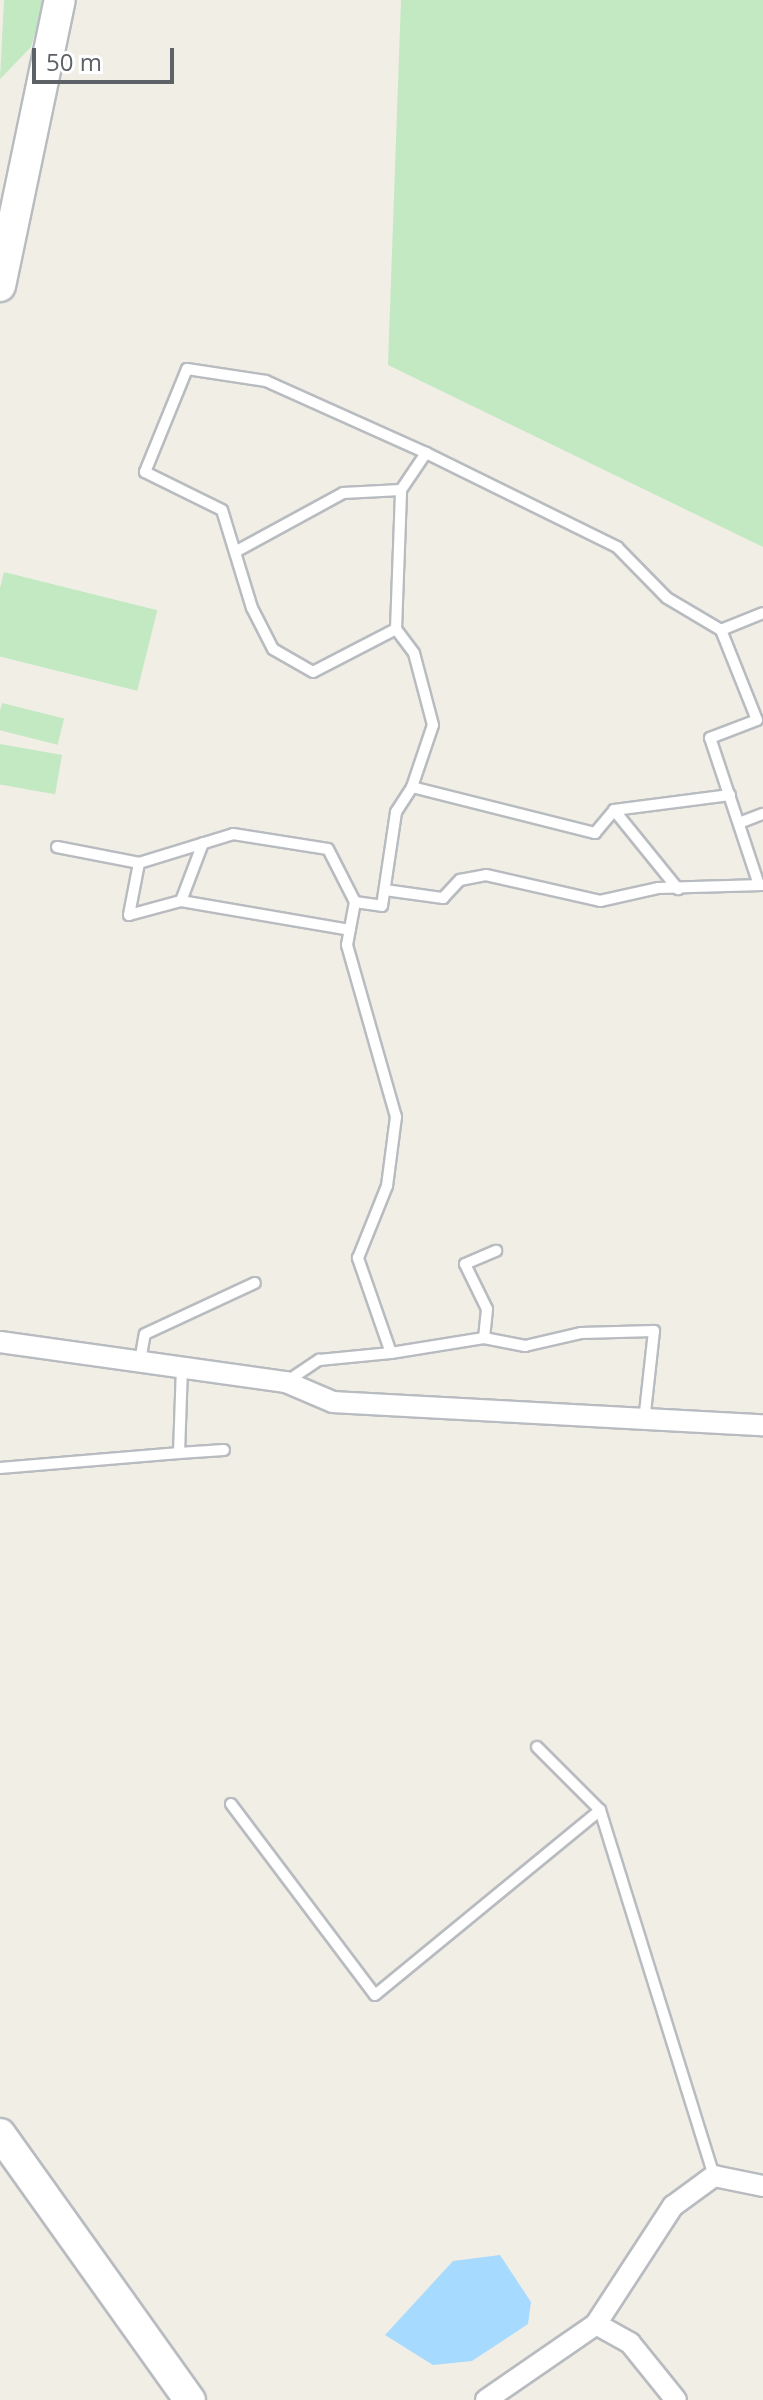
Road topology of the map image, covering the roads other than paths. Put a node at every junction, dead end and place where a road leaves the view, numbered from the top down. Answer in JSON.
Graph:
{"nodes":[{"id":1,"x":60,"y":0,"type":"edge"},
{"id":2,"x":0,"y":286,"type":"edge"},
{"id":3,"x":426,"y":453,"type":"junction"},
{"id":4,"x":401,"y":490,"type":"junction"},
{"id":5,"x":235,"y":552,"type":"junction"},
{"id":6,"x":763,"y":613,"type":"edge"},
{"id":7,"x":396,"y":629,"type":"junction"},
{"id":8,"x":721,"y":630,"type":"junction"},
{"id":9,"x":760,"y":720,"type":"edge"},
{"id":10,"x":412,"y":787,"type":"junction"},
{"id":11,"x":730,"y":795,"type":"junction"},
{"id":12,"x":614,"y":810,"type":"junction"},
{"id":13,"x":763,"y":814,"type":"edge"},
{"id":14,"x":739,"y":823,"type":"junction"},
{"id":15,"x":203,"y":843,"type":"junction"},
{"id":16,"x":57,"y":847,"type":"dead end"},
{"id":17,"x":139,"y":863,"type":"junction"},
{"id":18,"x":761,"y":885,"type":"edge"},
{"id":19,"x":678,"y":889,"type":"junction"},
{"id":20,"x":385,"y":890,"type":"junction"},
{"id":21,"x":181,"y":901,"type":"junction"},
{"id":22,"x":355,"y":902,"type":"junction"},
{"id":23,"x":350,"y":930,"type":"junction"},
{"id":24,"x":496,"y":1251,"type":"dead end"},
{"id":25,"x":255,"y":1283,"type":"dead end"},
{"id":26,"x":484,"y":1338,"type":"junction"},
{"id":27,"x":0,"y":1342,"type":"edge"},
{"id":28,"x":391,"y":1353,"type":"junction"},
{"id":29,"x":140,"y":1361,"type":"junction"},
{"id":30,"x":182,"y":1367,"type":"junction"},
{"id":31,"x":286,"y":1382,"type":"junction"},
{"id":32,"x":644,"y":1422,"type":"junction"},
{"id":33,"x":763,"y":1425,"type":"edge"},
{"id":34,"x":224,"y":1450,"type":"dead end"},
{"id":35,"x":179,"y":1453,"type":"junction"},
{"id":36,"x":0,"y":1468,"type":"edge"},
{"id":37,"x":537,"y":1747,"type":"dead end"},
{"id":38,"x":231,"y":1804,"type":"dead end"},
{"id":39,"x":600,"y":1810,"type":"junction"},
{"id":40,"x":0,"y":2134,"type":"edge"},
{"id":41,"x":714,"y":2176,"type":"junction"},
{"id":42,"x":763,"y":2186,"type":"edge"},
{"id":43,"x":596,"y":2324,"type":"junction"},
{"id":44,"x":190,"y":2400,"type":"edge"},
{"id":45,"x":486,"y":2400,"type":"edge"},
{"id":46,"x":676,"y":2400,"type":"edge"}],
"edges":[{"from":1,"to":2,"type":"main road"},
{"from":3,"to":4,"type":"lane"},
{"from":3,"to":5,"type":"lane"},
{"from":3,"to":8,"type":"lane"},
{"from":4,"to":5,"type":"lane"},
{"from":4,"to":7,"type":"lane"},
{"from":5,"to":7,"type":"lane"},
{"from":6,"to":8,"type":"lane"},
{"from":7,"to":10,"type":"lane"},
{"from":8,"to":9,"type":"lane"},
{"from":9,"to":11,"type":"lane"},
{"from":10,"to":12,"type":"lane"},
{"from":10,"to":20,"type":"lane"},
{"from":11,"to":12,"type":"lane"},
{"from":11,"to":14,"type":"lane"},
{"from":12,"to":19,"type":"lane"},
{"from":13,"to":14,"type":"lane"},
{"from":14,"to":18,"type":"lane"},
{"from":15,"to":17,"type":"lane"},
{"from":15,"to":21,"type":"lane"},
{"from":15,"to":22,"type":"lane"},
{"from":16,"to":17,"type":"lane"},
{"from":17,"to":21,"type":"lane"},
{"from":18,"to":19,"type":"lane"},
{"from":19,"to":20,"type":"lane"},
{"from":20,"to":22,"type":"lane"},
{"from":21,"to":23,"type":"lane"},
{"from":22,"to":23,"type":"lane"},
{"from":23,"to":28,"type":"lane"},
{"from":24,"to":26,"type":"lane"},
{"from":25,"to":29,"type":"lane"},
{"from":26,"to":28,"type":"lane"},
{"from":26,"to":32,"type":"lane"},
{"from":27,"to":29,"type":"street"},
{"from":28,"to":31,"type":"lane"},
{"from":29,"to":30,"type":"street"},
{"from":30,"to":31,"type":"street"},
{"from":30,"to":35,"type":"lane"},
{"from":31,"to":32,"type":"street"},
{"from":32,"to":33,"type":"street"},
{"from":34,"to":35,"type":"lane"},
{"from":35,"to":36,"type":"lane"},
{"from":37,"to":39,"type":"lane"},
{"from":38,"to":39,"type":"lane"},
{"from":39,"to":41,"type":"lane"},
{"from":40,"to":44,"type":"main road"},
{"from":41,"to":42,"type":"street"},
{"from":41,"to":43,"type":"street"},
{"from":43,"to":45,"type":"street"},
{"from":43,"to":46,"type":"street"}]}
